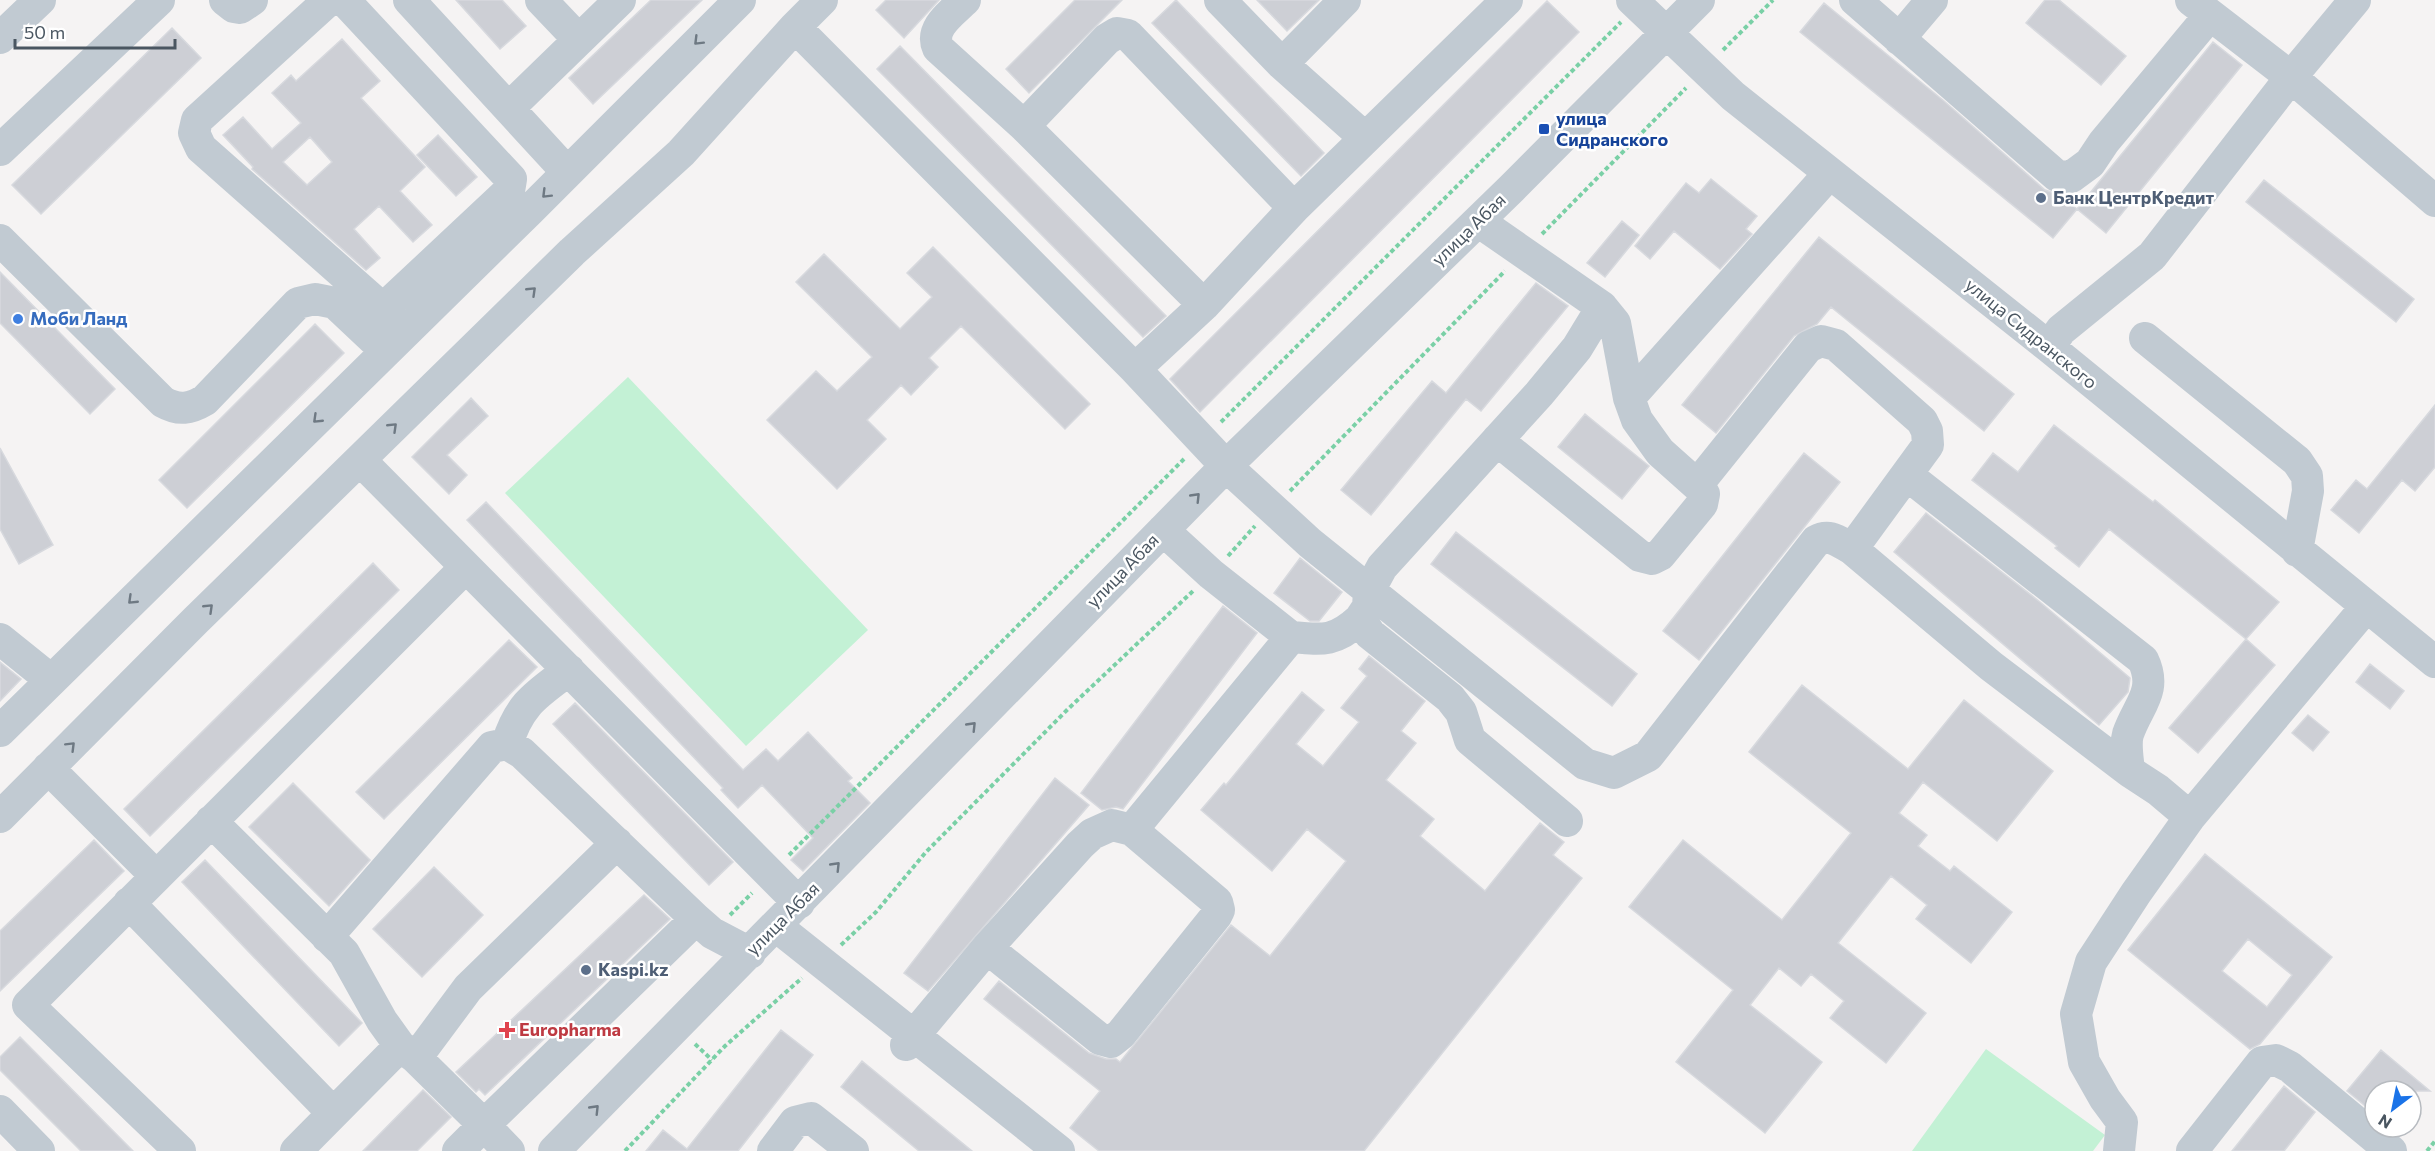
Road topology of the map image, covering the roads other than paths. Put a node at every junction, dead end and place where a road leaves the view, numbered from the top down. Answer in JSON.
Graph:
{"nodes":[{"id":1,"x":40,"y":0,"type":"edge"},
{"id":2,"x":159,"y":0,"type":"edge"},
{"id":3,"x":225,"y":0,"type":"edge"},
{"id":4,"x":252,"y":0,"type":"edge"},
{"id":5,"x":329,"y":0,"type":"edge"},
{"id":6,"x":344,"y":0,"type":"edge"},
{"id":7,"x":409,"y":0,"type":"edge"},
{"id":8,"x":541,"y":0,"type":"edge"},
{"id":9,"x":621,"y":0,"type":"edge"},
{"id":10,"x":740,"y":0,"type":"edge"},
{"id":11,"x":822,"y":0,"type":"edge"},
{"id":12,"x":965,"y":0,"type":"edge"},
{"id":13,"x":1221,"y":0,"type":"edge"},
{"id":14,"x":1344,"y":0,"type":"edge"},
{"id":15,"x":1699,"y":0,"type":"edge"},
{"id":16,"x":1855,"y":0,"type":"edge"},
{"id":17,"x":1932,"y":0,"type":"edge"},
{"id":18,"x":2355,"y":0,"type":"edge"},
{"id":19,"x":1635,"y":2,"type":"edge"},
{"id":20,"x":1489,"y":6,"type":"edge"},
{"id":21,"x":2201,"y":7,"type":"edge"},
{"id":22,"x":795,"y":27,"type":"junction"},
{"id":23,"x":1669,"y":32,"type":"junction"},
{"id":24,"x":0,"y":38,"type":"edge"},
{"id":25,"x":1899,"y":39,"type":"junction"},
{"id":26,"x":579,"y":40,"type":"junction"},
{"id":27,"x":1282,"y":64,"type":"junction"},
{"id":28,"x":2291,"y":77,"type":"junction"},
{"id":29,"x":510,"y":107,"type":"junction"},
{"id":30,"x":1024,"y":126,"type":"junction"},
{"id":31,"x":1365,"y":138,"type":"junction"},
{"id":32,"x":0,"y":150,"type":"edge"},
{"id":33,"x":567,"y":172,"type":"junction"},
{"id":34,"x":1829,"y":174,"type":"junction"},
{"id":35,"x":2435,"y":201,"type":"edge"},
{"id":36,"x":1294,"y":208,"type":"junction"},
{"id":37,"x":1478,"y":221,"type":"junction"},
{"id":38,"x":0,"y":240,"type":"edge"},
{"id":39,"x":1204,"y":305,"type":"junction"},
{"id":40,"x":1602,"y":307,"type":"junction"},
{"id":41,"x":382,"y":309,"type":"junction"},
{"id":42,"x":2145,"y":338,"type":"dead end"},
{"id":43,"x":396,"y":342,"type":"junction"},
{"id":44,"x":2049,"y":347,"type":"junction"},
{"id":45,"x":1136,"y":369,"type":"junction"},
{"id":46,"x":1629,"y":398,"type":"junction"},
{"id":47,"x":1497,"y":440,"type":"junction"},
{"id":48,"x":360,"y":460,"type":"junction"},
{"id":49,"x":1226,"y":466,"type":"junction"},
{"id":50,"x":1907,"y":475,"type":"junction"},
{"id":51,"x":1697,"y":485,"type":"junction"},
{"id":52,"x":1163,"y":530,"type":"junction"},
{"id":53,"x":1852,"y":549,"type":"junction"},
{"id":54,"x":2297,"y":551,"type":"junction"},
{"id":55,"x":466,"y":567,"type":"junction"},
{"id":56,"x":1365,"y":605,"type":"junction"},
{"id":57,"x":2366,"y":608,"type":"junction"},
{"id":58,"x":1290,"y":637,"type":"junction"},
{"id":59,"x":0,"y":639,"type":"edge"},
{"id":60,"x":2435,"y":662,"type":"edge"},
{"id":61,"x":569,"y":670,"type":"junction"},
{"id":62,"x":51,"y":680,"type":"junction"},
{"id":63,"x":0,"y":731,"type":"edge"},
{"id":64,"x":507,"y":744,"type":"junction"},
{"id":65,"x":48,"y":768,"type":"junction"},
{"id":66,"x":2129,"y":771,"type":"junction"},
{"id":67,"x":0,"y":817,"type":"edge"},
{"id":68,"x":2190,"y":817,"type":"junction"},
{"id":69,"x":211,"y":821,"type":"junction"},
{"id":70,"x":1567,"y":821,"type":"dead end"},
{"id":71,"x":1132,"y":830,"type":"junction"},
{"id":72,"x":617,"y":843,"type":"junction"},
{"id":73,"x":156,"y":876,"type":"junction"},
{"id":74,"x":129,"y":903,"type":"junction"},
{"id":75,"x":799,"y":903,"type":"junction"},
{"id":76,"x":704,"y":926,"type":"junction"},
{"id":77,"x":327,"y":937,"type":"junction"},
{"id":78,"x":765,"y":938,"type":"junction"},
{"id":79,"x":987,"y":948,"type":"junction"},
{"id":80,"x":910,"y":1041,"type":"junction"},
{"id":81,"x":408,"y":1052,"type":"junction"},
{"id":82,"x":0,"y":1111,"type":"edge"},
{"id":83,"x":333,"y":1113,"type":"junction"},
{"id":84,"x":484,"y":1125,"type":"junction"},
{"id":85,"x":39,"y":1151,"type":"edge"},
{"id":86,"x":180,"y":1151,"type":"edge"},
{"id":87,"x":296,"y":1151,"type":"edge"},
{"id":88,"x":458,"y":1151,"type":"edge"},
{"id":89,"x":508,"y":1151,"type":"edge"},
{"id":90,"x":554,"y":1151,"type":"edge"},
{"id":91,"x":773,"y":1151,"type":"edge"},
{"id":92,"x":853,"y":1151,"type":"edge"},
{"id":93,"x":1037,"y":1151,"type":"edge"},
{"id":94,"x":1059,"y":1151,"type":"edge"},
{"id":95,"x":2119,"y":1151,"type":"edge"},
{"id":96,"x":2192,"y":1151,"type":"edge"},
{"id":97,"x":2391,"y":1151,"type":"edge"}],
"edges":[{"from":1,"to":24,"type":"street"},
{"from":2,"to":32,"type":"street"},
{"from":3,"to":4,"type":"street"},
{"from":5,"to":41,"type":"street"},
{"from":6,"to":41,"type":"street"},
{"from":7,"to":29,"type":"street"},
{"from":8,"to":26,"type":"street"},
{"from":9,"to":26,"type":"street"},
{"from":10,"to":33,"type":"street","one_way":true},
{"from":11,"to":22,"type":"street"},
{"from":12,"to":30,"type":"street"},
{"from":13,"to":27,"type":"street"},
{"from":14,"to":27,"type":"street"},
{"from":15,"to":23,"type":"street","name":"улица Абая"},
{"from":16,"to":25,"type":"street"},
{"from":17,"to":25,"type":"street"},
{"from":18,"to":28,"type":"street"},
{"from":19,"to":23,"type":"street","name":"улица Сидранского"},
{"from":20,"to":31,"type":"street"},
{"from":21,"to":25,"type":"street"},
{"from":21,"to":28,"type":"street"},
{"from":22,"to":45,"type":"street"},
{"from":48,"to":22,"type":"street","one_way":true},
{"from":23,"to":34,"type":"street","name":"улица Сидранского"},
{"from":23,"to":37,"type":"street","name":"улица Абая"},
{"from":26,"to":29,"type":"street"},
{"from":27,"to":31,"type":"street"},
{"from":28,"to":35,"type":"street"},
{"from":28,"to":44,"type":"street"},
{"from":29,"to":33,"type":"street"},
{"from":30,"to":36,"type":"street"},
{"from":30,"to":39,"type":"street"},
{"from":31,"to":36,"type":"street"},
{"from":33,"to":43,"type":"street","one_way":true},
{"from":34,"to":44,"type":"street","name":"улица Сидранского"},
{"from":34,"to":46,"type":"street"},
{"from":36,"to":39,"type":"street"},
{"from":37,"to":40,"type":"street"},
{"from":37,"to":49,"type":"street","name":"улица Абая"},
{"from":38,"to":43,"type":"street"},
{"from":39,"to":45,"type":"street"},
{"from":40,"to":46,"type":"street"},
{"from":40,"to":47,"type":"street"},
{"from":41,"to":43,"type":"street"},
{"from":42,"to":54,"type":"street"},
{"from":43,"to":62,"type":"street","one_way":true},
{"from":44,"to":54,"type":"street","name":"улица Сидранского"},
{"from":45,"to":49,"type":"street"},
{"from":46,"to":51,"type":"street"},
{"from":47,"to":51,"type":"street"},
{"from":47,"to":56,"type":"street"},
{"from":48,"to":55,"type":"street"},
{"from":65,"to":48,"type":"street","one_way":true},
{"from":52,"to":49,"type":"street","name":"улица Абая","one_way":true},
{"from":49,"to":56,"type":"street"},
{"from":50,"to":51,"type":"street"},
{"from":50,"to":53,"type":"street"},
{"from":50,"to":66,"type":"street"},
{"from":52,"to":58,"type":"street"},
{"from":75,"to":52,"type":"street","name":"улица Абая","one_way":true},
{"from":53,"to":56,"type":"street"},
{"from":53,"to":66,"type":"street"},
{"from":54,"to":57,"type":"street","name":"улица Сидранского"},
{"from":55,"to":61,"type":"street"},
{"from":55,"to":69,"type":"street"},
{"from":56,"to":58,"type":"street"},
{"from":56,"to":70,"type":"street"},
{"from":57,"to":60,"type":"street","name":"улица Сидранского"},
{"from":57,"to":68,"type":"street"},
{"from":58,"to":71,"type":"street"},
{"from":59,"to":62,"type":"street"},
{"from":61,"to":64,"type":"street"},
{"from":61,"to":75,"type":"street"},
{"from":62,"to":63,"type":"street"},
{"from":64,"to":72,"type":"street"},
{"from":64,"to":77,"type":"street"},
{"from":65,"to":67,"type":"street"},
{"from":65,"to":73,"type":"street"},
{"from":66,"to":68,"type":"street"},
{"from":68,"to":95,"type":"street"},
{"from":69,"to":73,"type":"street"},
{"from":69,"to":77,"type":"street"},
{"from":71,"to":79,"type":"street"},
{"from":71,"to":79,"type":"street"},
{"from":72,"to":76,"type":"street"},
{"from":72,"to":81,"type":"street"},
{"from":73,"to":74,"type":"street"},
{"from":74,"to":83,"type":"street"},
{"from":74,"to":86,"type":"street"},
{"from":75,"to":78,"type":"street","name":"улица Абая"},
{"from":76,"to":78,"type":"street"},
{"from":76,"to":84,"type":"street"},
{"from":77,"to":81,"type":"street"},
{"from":78,"to":80,"type":"street"},
{"from":90,"to":78,"type":"street","name":"улица Абая","one_way":true},
{"from":79,"to":80,"type":"street"},
{"from":80,"to":93,"type":"street"},
{"from":80,"to":94,"type":"street"},
{"from":81,"to":83,"type":"street"},
{"from":81,"to":84,"type":"street"},
{"from":82,"to":85,"type":"street"},
{"from":83,"to":87,"type":"street"},
{"from":84,"to":88,"type":"street"},
{"from":84,"to":89,"type":"street"},
{"from":91,"to":92,"type":"street"},
{"from":96,"to":97,"type":"street"}]}
